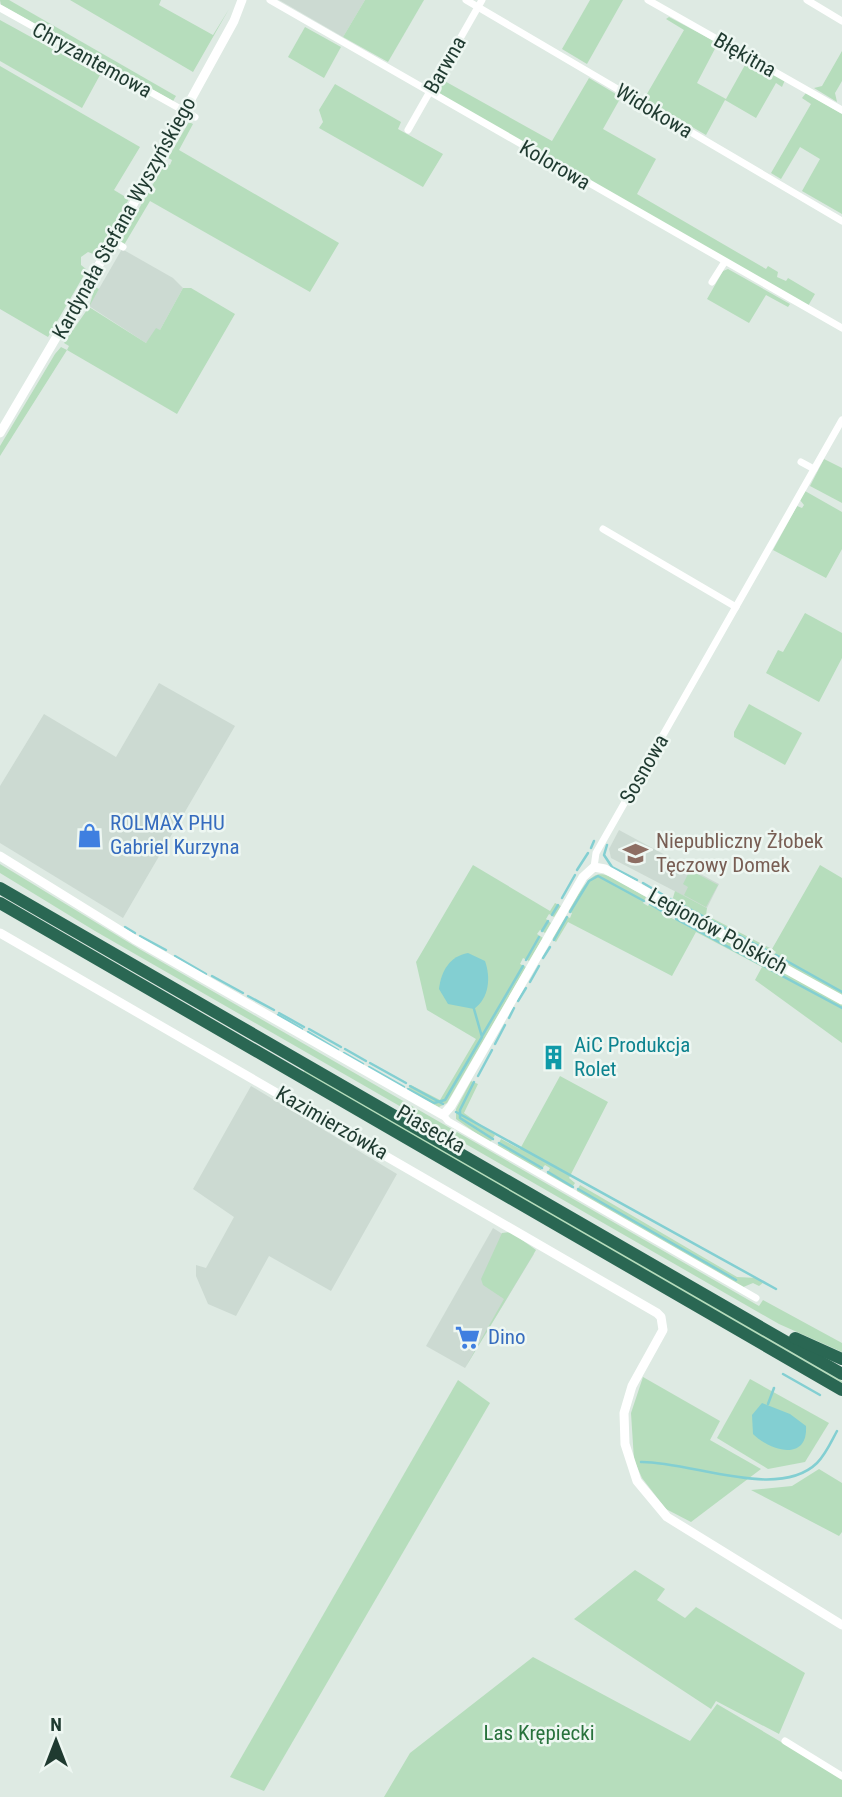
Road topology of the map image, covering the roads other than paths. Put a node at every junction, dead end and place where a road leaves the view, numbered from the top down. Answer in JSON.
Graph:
{"nodes":[{"id":1,"x":242,"y":0,"type":"edge"},
{"id":2,"x":270,"y":0,"type":"edge"},
{"id":3,"x":466,"y":0,"type":"edge"},
{"id":4,"x":648,"y":0,"type":"edge"},
{"id":5,"x":807,"y":0,"type":"edge"},
{"id":6,"x":480,"y":4,"type":"edge"},
{"id":7,"x":0,"y":8,"type":"edge"},
{"id":8,"x":842,"y":21,"type":"edge"},
{"id":9,"x":430,"y":92,"type":"junction"},
{"id":10,"x":842,"y":110,"type":"edge"},
{"id":11,"x":185,"y":112,"type":"junction"},
{"id":12,"x":195,"y":117,"type":"dead end"},
{"id":13,"x":408,"y":130,"type":"dead end"},
{"id":14,"x":842,"y":221,"type":"edge"},
{"id":15,"x":113,"y":241,"type":"junction"},
{"id":16,"x":123,"y":247,"type":"dead end"},
{"id":17,"x":724,"y":262,"type":"junction"},
{"id":18,"x":712,"y":282,"type":"dead end"},
{"id":19,"x":842,"y":328,"type":"edge"},
{"id":20,"x":842,"y":420,"type":"edge"},
{"id":21,"x":0,"y":433,"type":"edge"},
{"id":22,"x":801,"y":462,"type":"dead end"},
{"id":23,"x":814,"y":469,"type":"junction"},
{"id":24,"x":603,"y":529,"type":"dead end"},
{"id":25,"x":736,"y":607,"type":"junction"},
{"id":26,"x":0,"y":856,"type":"edge"},
{"id":27,"x":594,"y":867,"type":"junction"},
{"id":28,"x":0,"y":888,"type":"edge"},
{"id":29,"x":0,"y":902,"type":"edge"},
{"id":30,"x":0,"y":933,"type":"edge"},
{"id":31,"x":842,"y":1000,"type":"edge"},
{"id":32,"x":443,"y":1115,"type":"junction"},
{"id":33,"x":756,"y":1298,"type":"dead end"},
{"id":34,"x":718,"y":1303,"type":"junction"},
{"id":35,"x":842,"y":1359,"type":"edge"},
{"id":36,"x":842,"y":1374,"type":"edge"},
{"id":37,"x":842,"y":1390,"type":"edge"},
{"id":38,"x":842,"y":1625,"type":"edge"},
{"id":39,"x":785,"y":1741,"type":"dead end"},
{"id":40,"x":842,"y":1776,"type":"edge"}],
"edges":[{"from":1,"to":11,"type":"street","name":"Kardynała Stefana Wyszyńskiego"},
{"from":2,"to":9,"type":"street","name":"Kolorowa"},
{"from":3,"to":6,"type":"street","name":"Widokowa"},
{"from":4,"to":10,"type":"street","name":"Błękitna"},
{"from":5,"to":8,"type":"street"},
{"from":6,"to":9,"type":"street","name":"Barwna"},
{"from":6,"to":14,"type":"street","name":"Widokowa"},
{"from":7,"to":11,"type":"street","name":"Chryzantemowa"},
{"from":9,"to":13,"type":"street","name":"Barwna"},
{"from":9,"to":17,"type":"street","name":"Kolorowa"},
{"from":11,"to":12,"type":"street","name":"Chryzantemowa"},
{"from":11,"to":15,"type":"street","name":"Kardynała Stefana Wyszyńskiego"},
{"from":15,"to":16,"type":"street"},
{"from":15,"to":21,"type":"street","name":"Kardynała Stefana Wyszyńskiego"},
{"from":17,"to":18,"type":"street"},
{"from":17,"to":19,"type":"street","name":"Kolorowa"},
{"from":20,"to":23,"type":"street","name":"Sosnowa"},
{"from":22,"to":23,"type":"street"},
{"from":23,"to":25,"type":"street","name":"Sosnowa"},
{"from":24,"to":25,"type":"street"},
{"from":25,"to":27,"type":"street","name":"Sosnowa"},
{"from":26,"to":32,"type":"street"},
{"from":27,"to":31,"type":"street","name":"Legionów Polskich"},
{"from":27,"to":32,"type":"street","name":"Sosnowa"},
{"from":28,"to":34,"type":"highway","name":"Piasecka"},
{"from":29,"to":37,"type":"highway","name":"Piasecka"},
{"from":30,"to":38,"type":"street","name":"Kazimierzówka"},
{"from":32,"to":33,"type":"street"},
{"from":34,"to":35,"type":"highway"},
{"from":34,"to":36,"type":"highway","name":"Piasecka"},
{"from":39,"to":40,"type":"street"}]}
